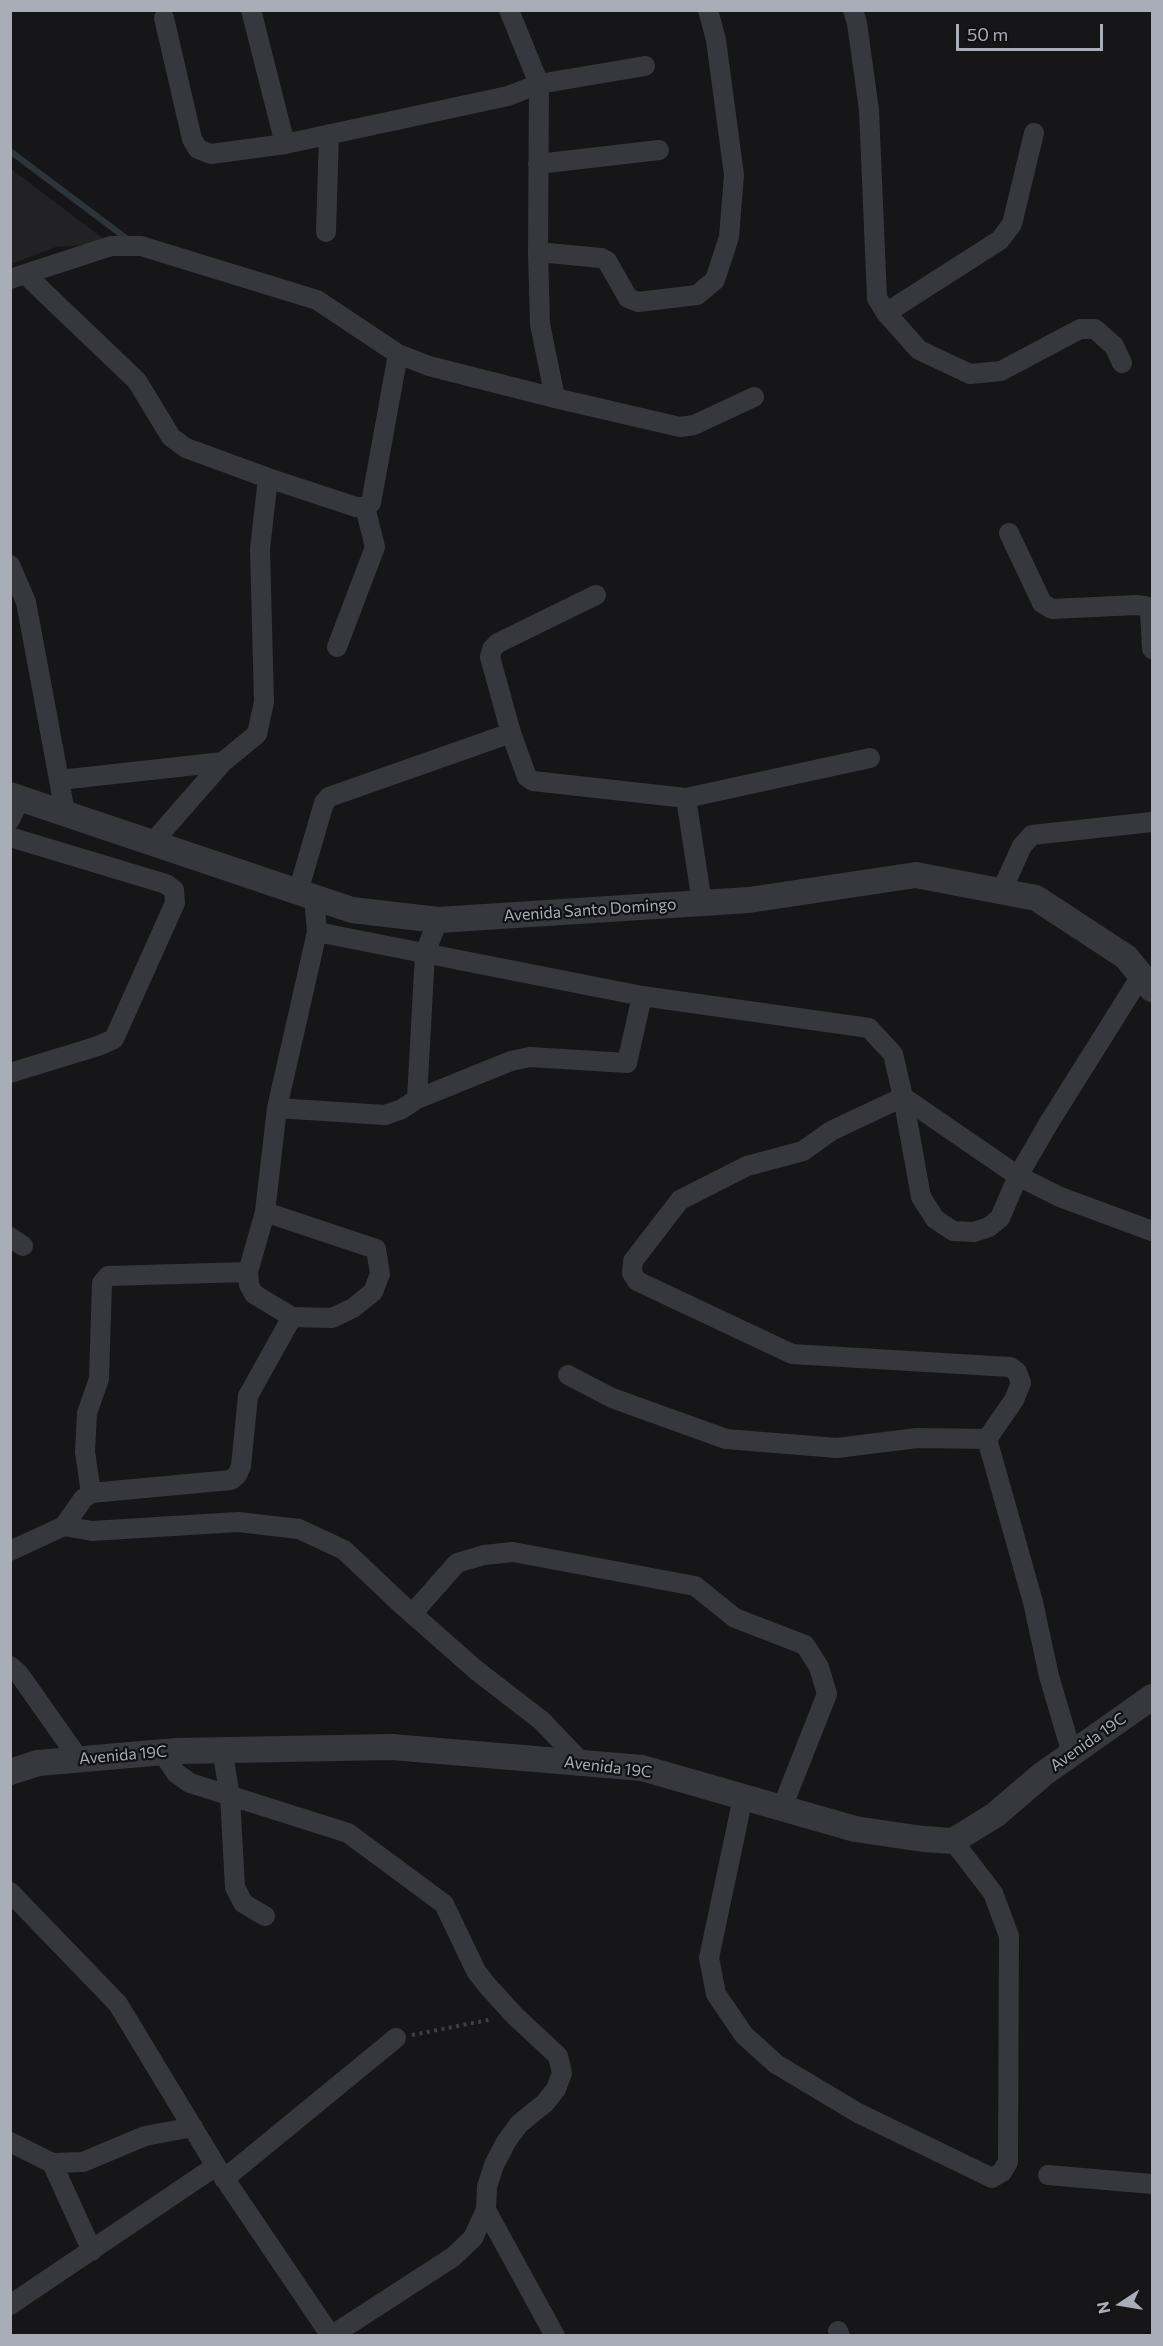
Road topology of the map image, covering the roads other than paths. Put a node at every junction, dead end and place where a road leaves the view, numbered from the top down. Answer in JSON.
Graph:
{"nodes":[{"id":1,"x":251,"y":10,"type":"edge"},
{"id":2,"x":509,"y":10,"type":"edge"},
{"id":3,"x":708,"y":10,"type":"edge"},
{"id":4,"x":853,"y":10,"type":"edge"},
{"id":5,"x":164,"y":18,"type":"dead end"},
{"id":6,"x":645,"y":66,"type":"dead end"},
{"id":7,"x":539,"y":84,"type":"junction"},
{"id":8,"x":329,"y":134,"type":"junction"},
{"id":9,"x":1034,"y":134,"type":"dead end"},
{"id":10,"x":285,"y":144,"type":"junction"},
{"id":11,"x":659,"y":150,"type":"dead end"},
{"id":12,"x":538,"y":164,"type":"junction"},
{"id":13,"x":326,"y":232,"type":"dead end"},
{"id":14,"x":538,"y":252,"type":"junction"},
{"id":15,"x":18,"y":276,"type":"edge"},
{"id":16,"x":886,"y":313,"type":"junction"},
{"id":17,"x":398,"y":354,"type":"junction"},
{"id":18,"x":1122,"y":363,"type":"dead end"},
{"id":19,"x":754,"y":397,"type":"dead end"},
{"id":20,"x":555,"y":398,"type":"junction"},
{"id":21,"x":268,"y":478,"type":"junction"},
{"id":22,"x":365,"y":507,"type":"junction"},
{"id":23,"x":1009,"y":532,"type":"dead end"},
{"id":24,"x":10,"y":565,"type":"edge"},
{"id":25,"x":596,"y":595,"type":"dead end"},
{"id":26,"x":336,"y":647,"type":"dead end"},
{"id":27,"x":1152,"y":649,"type":"edge"},
{"id":28,"x":511,"y":733,"type":"junction"},
{"id":29,"x":870,"y":758,"type":"dead end"},
{"id":30,"x":223,"y":762,"type":"junction"},
{"id":31,"x":60,"y":780,"type":"junction"},
{"id":32,"x":686,"y":798,"type":"junction"},
{"id":33,"x":14,"y":804,"type":"edge"},
{"id":34,"x":65,"y":812,"type":"junction"},
{"id":35,"x":1152,"y":822,"type":"edge"},
{"id":36,"x":10,"y":837,"type":"edge"},
{"id":37,"x":153,"y":842,"type":"junction"},
{"id":38,"x":1001,"y":892,"type":"junction"},
{"id":39,"x":306,"y":894,"type":"junction"},
{"id":40,"x":702,"y":903,"type":"junction"},
{"id":41,"x":438,"y":920,"type":"junction"},
{"id":42,"x":317,"y":932,"type":"junction"},
{"id":43,"x":425,"y":953,"type":"junction"},
{"id":44,"x":1147,"y":982,"type":"edge"},
{"id":45,"x":642,"y":996,"type":"junction"},
{"id":46,"x":10,"y":1073,"type":"edge"},
{"id":47,"x":903,"y":1097,"type":"junction"},
{"id":48,"x":417,"y":1099,"type":"junction"},
{"id":49,"x":277,"y":1108,"type":"junction"},
{"id":50,"x":1018,"y":1176,"type":"junction"},
{"id":51,"x":264,"y":1212,"type":"junction"},
{"id":52,"x":1152,"y":1231,"type":"edge"},
{"id":53,"x":248,"y":1272,"type":"junction"},
{"id":54,"x":292,"y":1317,"type":"junction"},
{"id":55,"x":568,"y":1375,"type":"dead end"},
{"id":56,"x":987,"y":1438,"type":"junction"},
{"id":57,"x":91,"y":1493,"type":"junction"},
{"id":58,"x":64,"y":1526,"type":"junction"},
{"id":59,"x":10,"y":1551,"type":"edge"},
{"id":60,"x":412,"y":1614,"type":"junction"},
{"id":61,"x":10,"y":1666,"type":"edge"},
{"id":62,"x":1152,"y":1697,"type":"edge"},
{"id":63,"x":222,"y":1750,"type":"junction"},
{"id":64,"x":162,"y":1752,"type":"junction"},
{"id":65,"x":1072,"y":1754,"type":"junction"},
{"id":66,"x":79,"y":1759,"type":"junction"},
{"id":67,"x":582,"y":1763,"type":"junction"},
{"id":68,"x":10,"y":1772,"type":"edge"},
{"id":69,"x":230,"y":1796,"type":"junction"},
{"id":70,"x":743,"y":1797,"type":"junction"},
{"id":71,"x":782,"y":1808,"type":"junction"},
{"id":72,"x":953,"y":1840,"type":"junction"},
{"id":73,"x":10,"y":1892,"type":"edge"},
{"id":74,"x":265,"y":1916,"type":"dead end"},
{"id":75,"x":396,"y":2038,"type":"road end"},
{"id":76,"x":193,"y":2127,"type":"junction"},
{"id":77,"x":10,"y":2142,"type":"edge"},
{"id":78,"x":52,"y":2163,"type":"junction"},
{"id":79,"x":220,"y":2172,"type":"junction"},
{"id":80,"x":1048,"y":2175,"type":"dead end"},
{"id":81,"x":1152,"y":2184,"type":"edge"},
{"id":82,"x":486,"y":2210,"type":"junction"},
{"id":83,"x":92,"y":2251,"type":"junction"},
{"id":84,"x":10,"y":2305,"type":"edge"},
{"id":85,"x":331,"y":2336,"type":"edge"},
{"id":86,"x":555,"y":2336,"type":"edge"}],
"edges":[{"from":1,"to":10,"type":"street"},
{"from":2,"to":7,"type":"street"},
{"from":3,"to":14,"type":"street"},
{"from":4,"to":16,"type":"street"},
{"from":5,"to":10,"type":"street"},
{"from":6,"to":7,"type":"street"},
{"from":7,"to":8,"type":"street"},
{"from":7,"to":12,"type":"street"},
{"from":8,"to":10,"type":"street"},
{"from":8,"to":13,"type":"street"},
{"from":9,"to":16,"type":"street"},
{"from":11,"to":12,"type":"street"},
{"from":12,"to":14,"type":"street"},
{"from":14,"to":20,"type":"street"},
{"from":15,"to":17,"type":"street"},
{"from":15,"to":21,"type":"street"},
{"from":16,"to":18,"type":"street"},
{"from":17,"to":20,"type":"street"},
{"from":17,"to":22,"type":"street"},
{"from":19,"to":20,"type":"street"},
{"from":21,"to":22,"type":"street"},
{"from":21,"to":30,"type":"street"},
{"from":22,"to":26,"type":"street"},
{"from":23,"to":27,"type":"street"},
{"from":24,"to":31,"type":"street"},
{"from":25,"to":28,"type":"street"},
{"from":28,"to":32,"type":"street"},
{"from":28,"to":39,"type":"street"},
{"from":29,"to":32,"type":"street"},
{"from":30,"to":31,"type":"street"},
{"from":30,"to":37,"type":"street"},
{"from":31,"to":34,"type":"street"},
{"from":32,"to":40,"type":"street"},
{"from":33,"to":34,"type":"street","name":"Avenida Santo Domingo"},
{"from":34,"to":37,"type":"street","name":"Avenida Santo Domingo"},
{"from":35,"to":38,"type":"street"},
{"from":36,"to":46,"type":"street"},
{"from":37,"to":39,"type":"street","name":"Avenida Santo Domingo"},
{"from":38,"to":40,"type":"street","name":"Avenida Santo Domingo"},
{"from":38,"to":44,"type":"street","name":"Avenida Santo Domingo"},
{"from":39,"to":41,"type":"street","name":"Avenida Santo Domingo"},
{"from":39,"to":42,"type":"street"},
{"from":40,"to":41,"type":"street","name":"Avenida Santo Domingo"},
{"from":41,"to":43,"type":"street"},
{"from":42,"to":43,"type":"street"},
{"from":42,"to":49,"type":"street"},
{"from":43,"to":45,"type":"street"},
{"from":43,"to":48,"type":"street"},
{"from":44,"to":50,"type":"street"},
{"from":45,"to":47,"type":"street"},
{"from":45,"to":48,"type":"street"},
{"from":47,"to":50,"type":"street"},
{"from":47,"to":50,"type":"street"},
{"from":47,"to":56,"type":"street"},
{"from":48,"to":49,"type":"street"},
{"from":49,"to":51,"type":"street"},
{"from":50,"to":52,"type":"street"},
{"from":51,"to":53,"type":"street"},
{"from":51,"to":54,"type":"street"},
{"from":53,"to":54,"type":"street"},
{"from":53,"to":57,"type":"street"},
{"from":54,"to":57,"type":"street"},
{"from":55,"to":56,"type":"street"},
{"from":56,"to":65,"type":"street"},
{"from":57,"to":58,"type":"street"},
{"from":58,"to":59,"type":"street"},
{"from":58,"to":60,"type":"street"},
{"from":60,"to":67,"type":"street"},
{"from":60,"to":71,"type":"street"},
{"from":61,"to":66,"type":"street"},
{"from":62,"to":65,"type":"street","name":"Avenida 19C"},
{"from":63,"to":64,"type":"street","name":"Avenida 19C"},
{"from":63,"to":67,"type":"street","name":"Avenida 19C"},
{"from":63,"to":69,"type":"street"},
{"from":64,"to":66,"type":"street","name":"Avenida 19C"},
{"from":64,"to":69,"type":"street"},
{"from":65,"to":72,"type":"street","name":"Avenida 19C"},
{"from":66,"to":68,"type":"street","name":"Avenida 19C"},
{"from":67,"to":70,"type":"street","name":"Avenida 19C"},
{"from":69,"to":74,"type":"street"},
{"from":69,"to":82,"type":"street"},
{"from":70,"to":71,"type":"street","name":"Avenida 19C"},
{"from":70,"to":72,"type":"street"},
{"from":71,"to":72,"type":"street","name":"Avenida 19C"},
{"from":73,"to":76,"type":"street"},
{"from":75,"to":79,"type":"street"},
{"from":76,"to":78,"type":"street"},
{"from":76,"to":79,"type":"street"},
{"from":77,"to":78,"type":"street"},
{"from":78,"to":83,"type":"street"},
{"from":79,"to":83,"type":"street"},
{"from":79,"to":85,"type":"street"},
{"from":80,"to":81,"type":"street"},
{"from":82,"to":85,"type":"street"},
{"from":82,"to":86,"type":"street"},
{"from":83,"to":84,"type":"street"}]}
